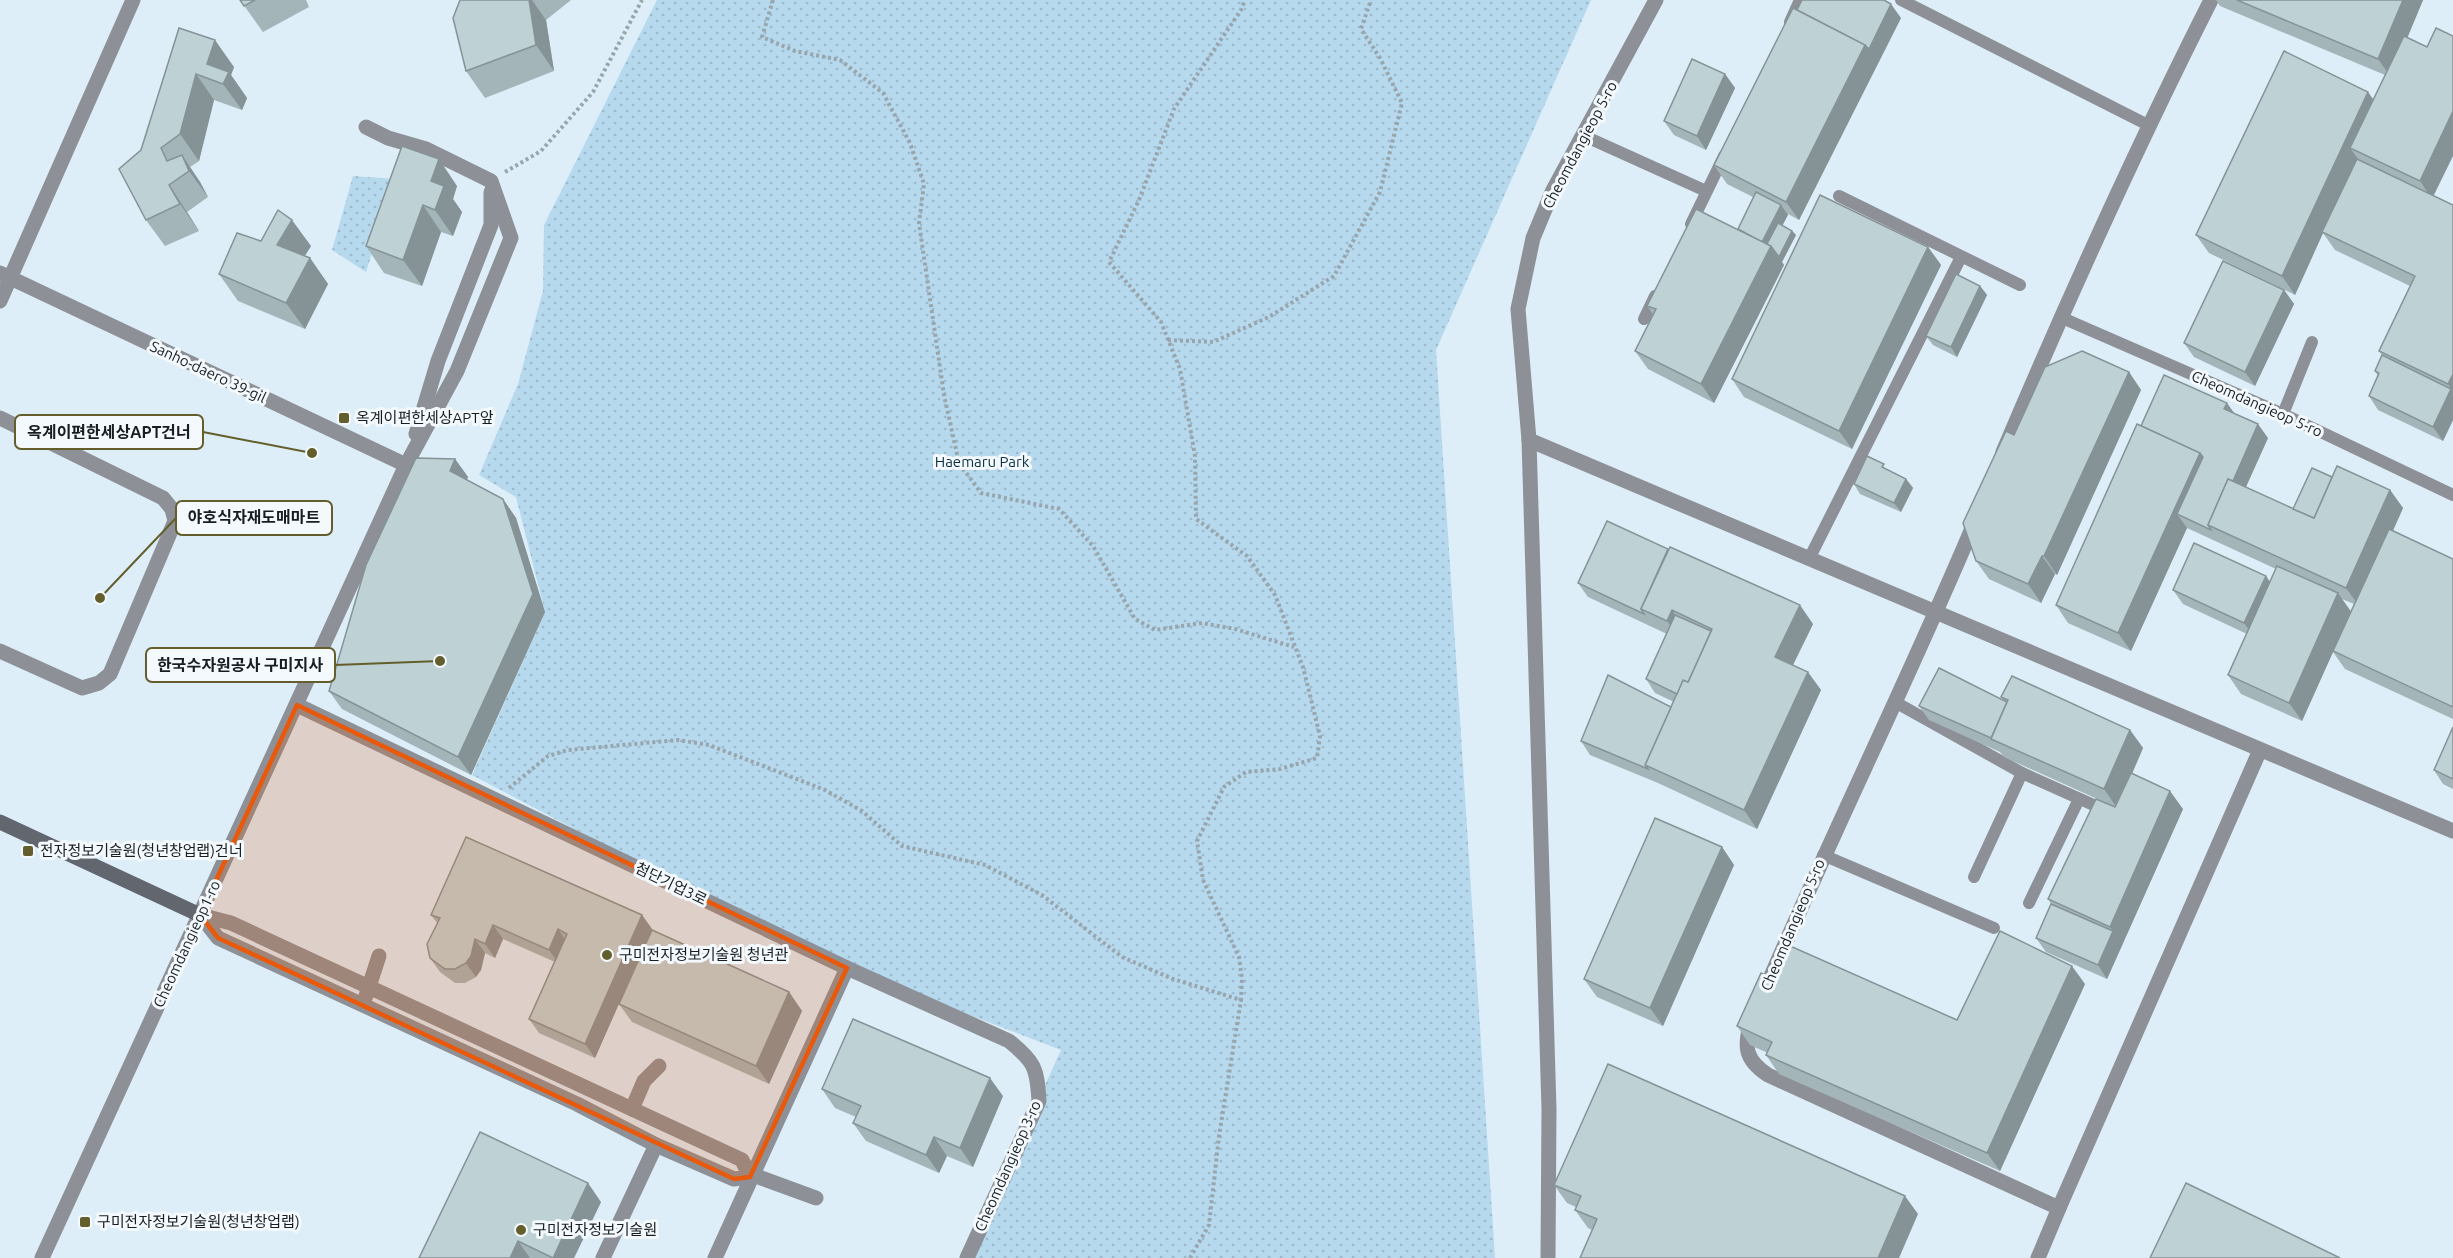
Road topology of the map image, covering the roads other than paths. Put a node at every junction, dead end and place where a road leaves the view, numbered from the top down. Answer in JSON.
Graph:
{"nodes":[{"id":1,"x":133,"y":0,"type":"edge"},
{"id":2,"x":1656,"y":0,"type":"edge"},
{"id":3,"x":1800,"y":0,"type":"edge"},
{"id":4,"x":1902,"y":0,"type":"edge"},
{"id":5,"x":2211,"y":0,"type":"edge"},
{"id":6,"x":1785,"y":32,"type":"edge"},
{"id":7,"x":2148,"y":125,"type":"junction"},
{"id":8,"x":366,"y":127,"type":"dead end"},
{"id":9,"x":1582,"y":135,"type":"junction"},
{"id":10,"x":1727,"y":149,"type":"edge"},
{"id":11,"x":491,"y":181,"type":"junction"},
{"id":12,"x":1706,"y":191,"type":"junction"},
{"id":13,"x":1839,"y":196,"type":"dead end"},
{"id":14,"x":1686,"y":234,"type":"edge"},
{"id":15,"x":1961,"y":257,"type":"junction"},
{"id":16,"x":5,"y":276,"type":"edge"},
{"id":17,"x":2020,"y":285,"type":"dead end"},
{"id":18,"x":1660,"y":287,"type":"edge"},
{"id":19,"x":0,"y":301,"type":"edge"},
{"id":20,"x":2060,"y":317,"type":"junction"},
{"id":21,"x":1644,"y":319,"type":"dead end"},
{"id":22,"x":2312,"y":342,"type":"dead end"},
{"id":23,"x":438,"y":361,"type":"junction"},
{"id":24,"x":457,"y":370,"type":"junction"},
{"id":25,"x":2283,"y":414,"type":"junction"},
{"id":26,"x":0,"y":418,"type":"edge"},
{"id":27,"x":1529,"y":440,"type":"junction"},
{"id":28,"x":406,"y":465,"type":"junction"},
{"id":29,"x":1996,"y":471,"type":"edge"},
{"id":30,"x":2453,"y":495,"type":"edge"},
{"id":31,"x":1982,"y":503,"type":"edge"},
{"id":32,"x":1809,"y":559,"type":"junction"},
{"id":33,"x":1936,"y":613,"type":"junction"},
{"id":34,"x":0,"y":651,"type":"edge"},
{"id":35,"x":1895,"y":702,"type":"junction"},
{"id":36,"x":297,"y":705,"type":"junction"},
{"id":37,"x":2260,"y":750,"type":"junction"},
{"id":38,"x":2022,"y":773,"type":"junction"},
{"id":39,"x":2079,"y":799,"type":"junction"},
{"id":40,"x":2112,"y":813,"type":"edge"},
{"id":41,"x":0,"y":822,"type":"edge"},
{"id":42,"x":2453,"y":831,"type":"edge"},
{"id":43,"x":1823,"y":855,"type":"junction"},
{"id":44,"x":1974,"y":877,"type":"dead end"},
{"id":45,"x":2030,"y":903,"type":"dead end"},
{"id":46,"x":200,"y":915,"type":"junction"},
{"id":47,"x":1994,"y":927,"type":"dead end"},
{"id":48,"x":379,"y":956,"type":"dead end"},
{"id":49,"x":847,"y":968,"type":"junction"},
{"id":50,"x":370,"y":987,"type":"junction"},
{"id":51,"x":362,"y":1005,"type":"junction"},
{"id":52,"x":659,"y":1066,"type":"dead end"},
{"id":53,"x":632,"y":1109,"type":"junction"},
{"id":54,"x":656,"y":1145,"type":"junction"},
{"id":55,"x":752,"y":1176,"type":"junction"},
{"id":56,"x":816,"y":1198,"type":"dead end"},
{"id":57,"x":2059,"y":1208,"type":"junction"},
{"id":58,"x":42,"y":1258,"type":"edge"},
{"id":59,"x":603,"y":1258,"type":"edge"},
{"id":60,"x":715,"y":1258,"type":"edge"},
{"id":61,"x":967,"y":1258,"type":"edge"},
{"id":62,"x":1548,"y":1258,"type":"edge"},
{"id":63,"x":2038,"y":1258,"type":"edge"}],
"edges":[{"from":1,"to":16,"type":"street"},
{"from":2,"to":9,"type":"street","name":"Cheomdangieop 5-ro"},
{"from":3,"to":6,"type":"lane"},
{"from":4,"to":7,"type":"lane"},
{"from":5,"to":7,"type":"street"},
{"from":7,"to":20,"type":"street"},
{"from":8,"to":11,"type":"street"},
{"from":9,"to":12,"type":"lane"},
{"from":9,"to":27,"type":"street","name":"Cheomdangieop 5-ro"},
{"from":10,"to":12,"type":"lane"},
{"from":11,"to":23,"type":"street"},
{"from":11,"to":24,"type":"street"},
{"from":12,"to":14,"type":"lane"},
{"from":13,"to":15,"type":"lane"},
{"from":15,"to":17,"type":"lane"},
{"from":15,"to":32,"type":"lane"},
{"from":16,"to":19,"type":"street"},
{"from":16,"to":28,"type":"street","name":"Sanho-daero 39-gil"},
{"from":18,"to":21,"type":"lane"},
{"from":20,"to":25,"type":"lane","name":"Cheomdangieop 5-ro"},
{"from":20,"to":29,"type":"street"},
{"from":22,"to":25,"type":"lane"},
{"from":23,"to":24,"type":"street"},
{"from":23,"to":28,"type":"street"},
{"from":24,"to":28,"type":"street"},
{"from":25,"to":30,"type":"lane","name":"Cheomdangieop 5-ro"},
{"from":26,"to":34,"type":"street"},
{"from":27,"to":32,"type":"street"},
{"from":27,"to":62,"type":"street","name":"Cheomdangieop 5-ro"},
{"from":28,"to":36,"type":"street","name":"Cheomdangieop1-ro"},
{"from":31,"to":33,"type":"street","name":"Cheomdangieop 5-ro"},
{"from":32,"to":33,"type":"street"},
{"from":33,"to":35,"type":"street","name":"Cheomdangieop 5-ro"},
{"from":33,"to":37,"type":"street"},
{"from":35,"to":38,"type":"lane"},
{"from":35,"to":43,"type":"street","name":"Cheomdangieop 5-ro"},
{"from":36,"to":46,"type":"street","name":"Cheomdangieop1-ro"},
{"from":36,"to":49,"type":"street","name":"첨단기업3로"},
{"from":37,"to":42,"type":"street"},
{"from":37,"to":57,"type":"street"},
{"from":38,"to":39,"type":"lane"},
{"from":38,"to":44,"type":"lane"},
{"from":39,"to":40,"type":"lane"},
{"from":39,"to":45,"type":"lane"},
{"from":41,"to":46,"type":"street"},
{"from":43,"to":47,"type":"lane"},
{"from":43,"to":57,"type":"street","name":"Cheomdangieop 5-ro"},
{"from":46,"to":50,"type":"street"},
{"from":46,"to":51,"type":"street"},
{"from":46,"to":58,"type":"street","name":"Cheomdangieop1-ro"},
{"from":48,"to":50,"type":"street"},
{"from":49,"to":55,"type":"street"},
{"from":49,"to":61,"type":"street","name":"Cheomdangieop 3-ro"},
{"from":50,"to":51,"type":"street"},
{"from":50,"to":53,"type":"street"},
{"from":51,"to":54,"type":"street"},
{"from":52,"to":53,"type":"street"},
{"from":53,"to":55,"type":"street"},
{"from":54,"to":55,"type":"street"},
{"from":54,"to":59,"type":"street"},
{"from":55,"to":56,"type":"street"},
{"from":55,"to":60,"type":"street"},
{"from":57,"to":63,"type":"street"}]}
